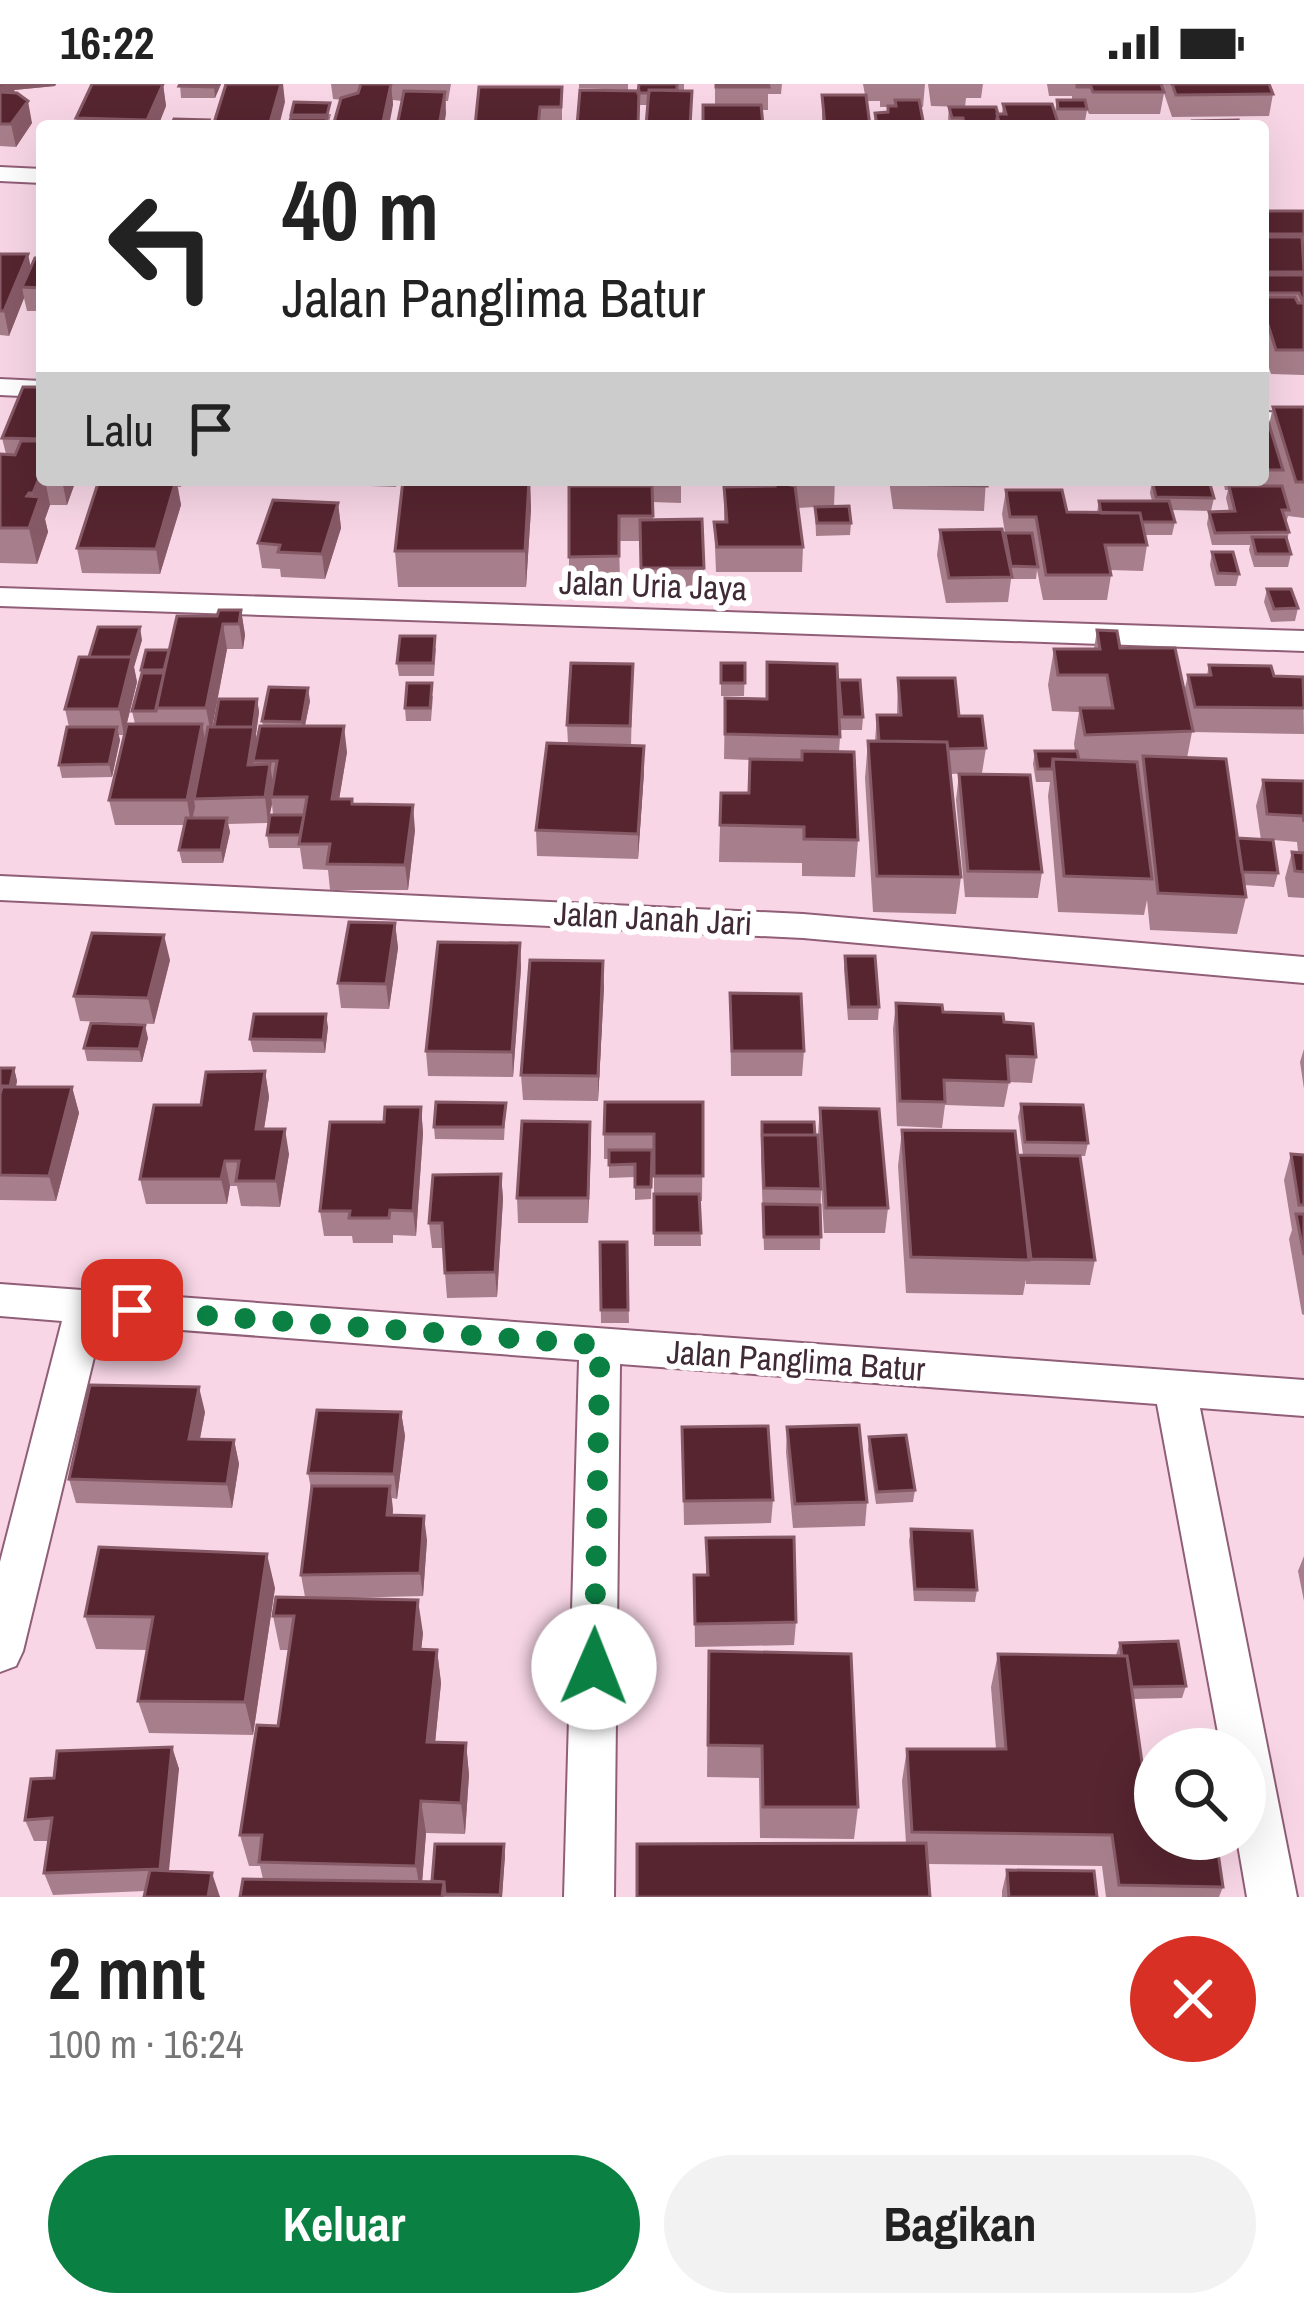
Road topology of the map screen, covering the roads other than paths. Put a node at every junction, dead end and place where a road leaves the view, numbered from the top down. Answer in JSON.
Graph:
{"nodes":[{"id":1,"x":0,"y":174,"type":"edge"},
{"id":2,"x":36,"y":176,"type":"edge"},
{"id":3,"x":0,"y":387,"type":"edge"},
{"id":4,"x":36,"y":389,"type":"edge"},
{"id":5,"x":1269,"y":420,"type":"edge"},
{"id":6,"x":1304,"y":421,"type":"edge"},
{"id":7,"x":0,"y":597,"type":"edge"},
{"id":8,"x":1304,"y":641,"type":"edge"},
{"id":9,"x":0,"y":888,"type":"edge"},
{"id":10,"x":1304,"y":970,"type":"edge"},
{"id":11,"x":0,"y":1300,"type":"edge"},
{"id":12,"x":86,"y":1306,"type":"junction"},
{"id":13,"x":600,"y":1345,"type":"junction"},
{"id":14,"x":1175,"y":1388,"type":"junction"},
{"id":15,"x":1304,"y":1398,"type":"edge"},
{"id":16,"x":0,"y":1651,"type":"edge"},
{"id":17,"x":1239,"y":1728,"type":"edge"},
{"id":18,"x":1265,"y":1860,"type":"edge"},
{"id":19,"x":589,"y":1897,"type":"edge"},
{"id":20,"x":1272,"y":1897,"type":"edge"}],
"edges":[{"from":1,"to":2,"type":"street"},
{"from":3,"to":4,"type":"street"},
{"from":5,"to":6,"type":"street"},
{"from":7,"to":8,"type":"street","name":"Jalan Uria Jaya"},
{"from":9,"to":10,"type":"street","name":"Jalan Janah Jari"},
{"from":11,"to":12,"type":"street","name":"Jalan Panglima Batur"},
{"from":12,"to":13,"type":"street","name":"Jalan Panglima Batur"},
{"from":12,"to":16,"type":"street"},
{"from":13,"to":14,"type":"street","name":"Jalan Panglima Batur"},
{"from":13,"to":19,"type":"street"},
{"from":14,"to":15,"type":"street","name":"Jalan Panglima Batur"},
{"from":14,"to":17,"type":"street"},
{"from":18,"to":20,"type":"street"}]}
